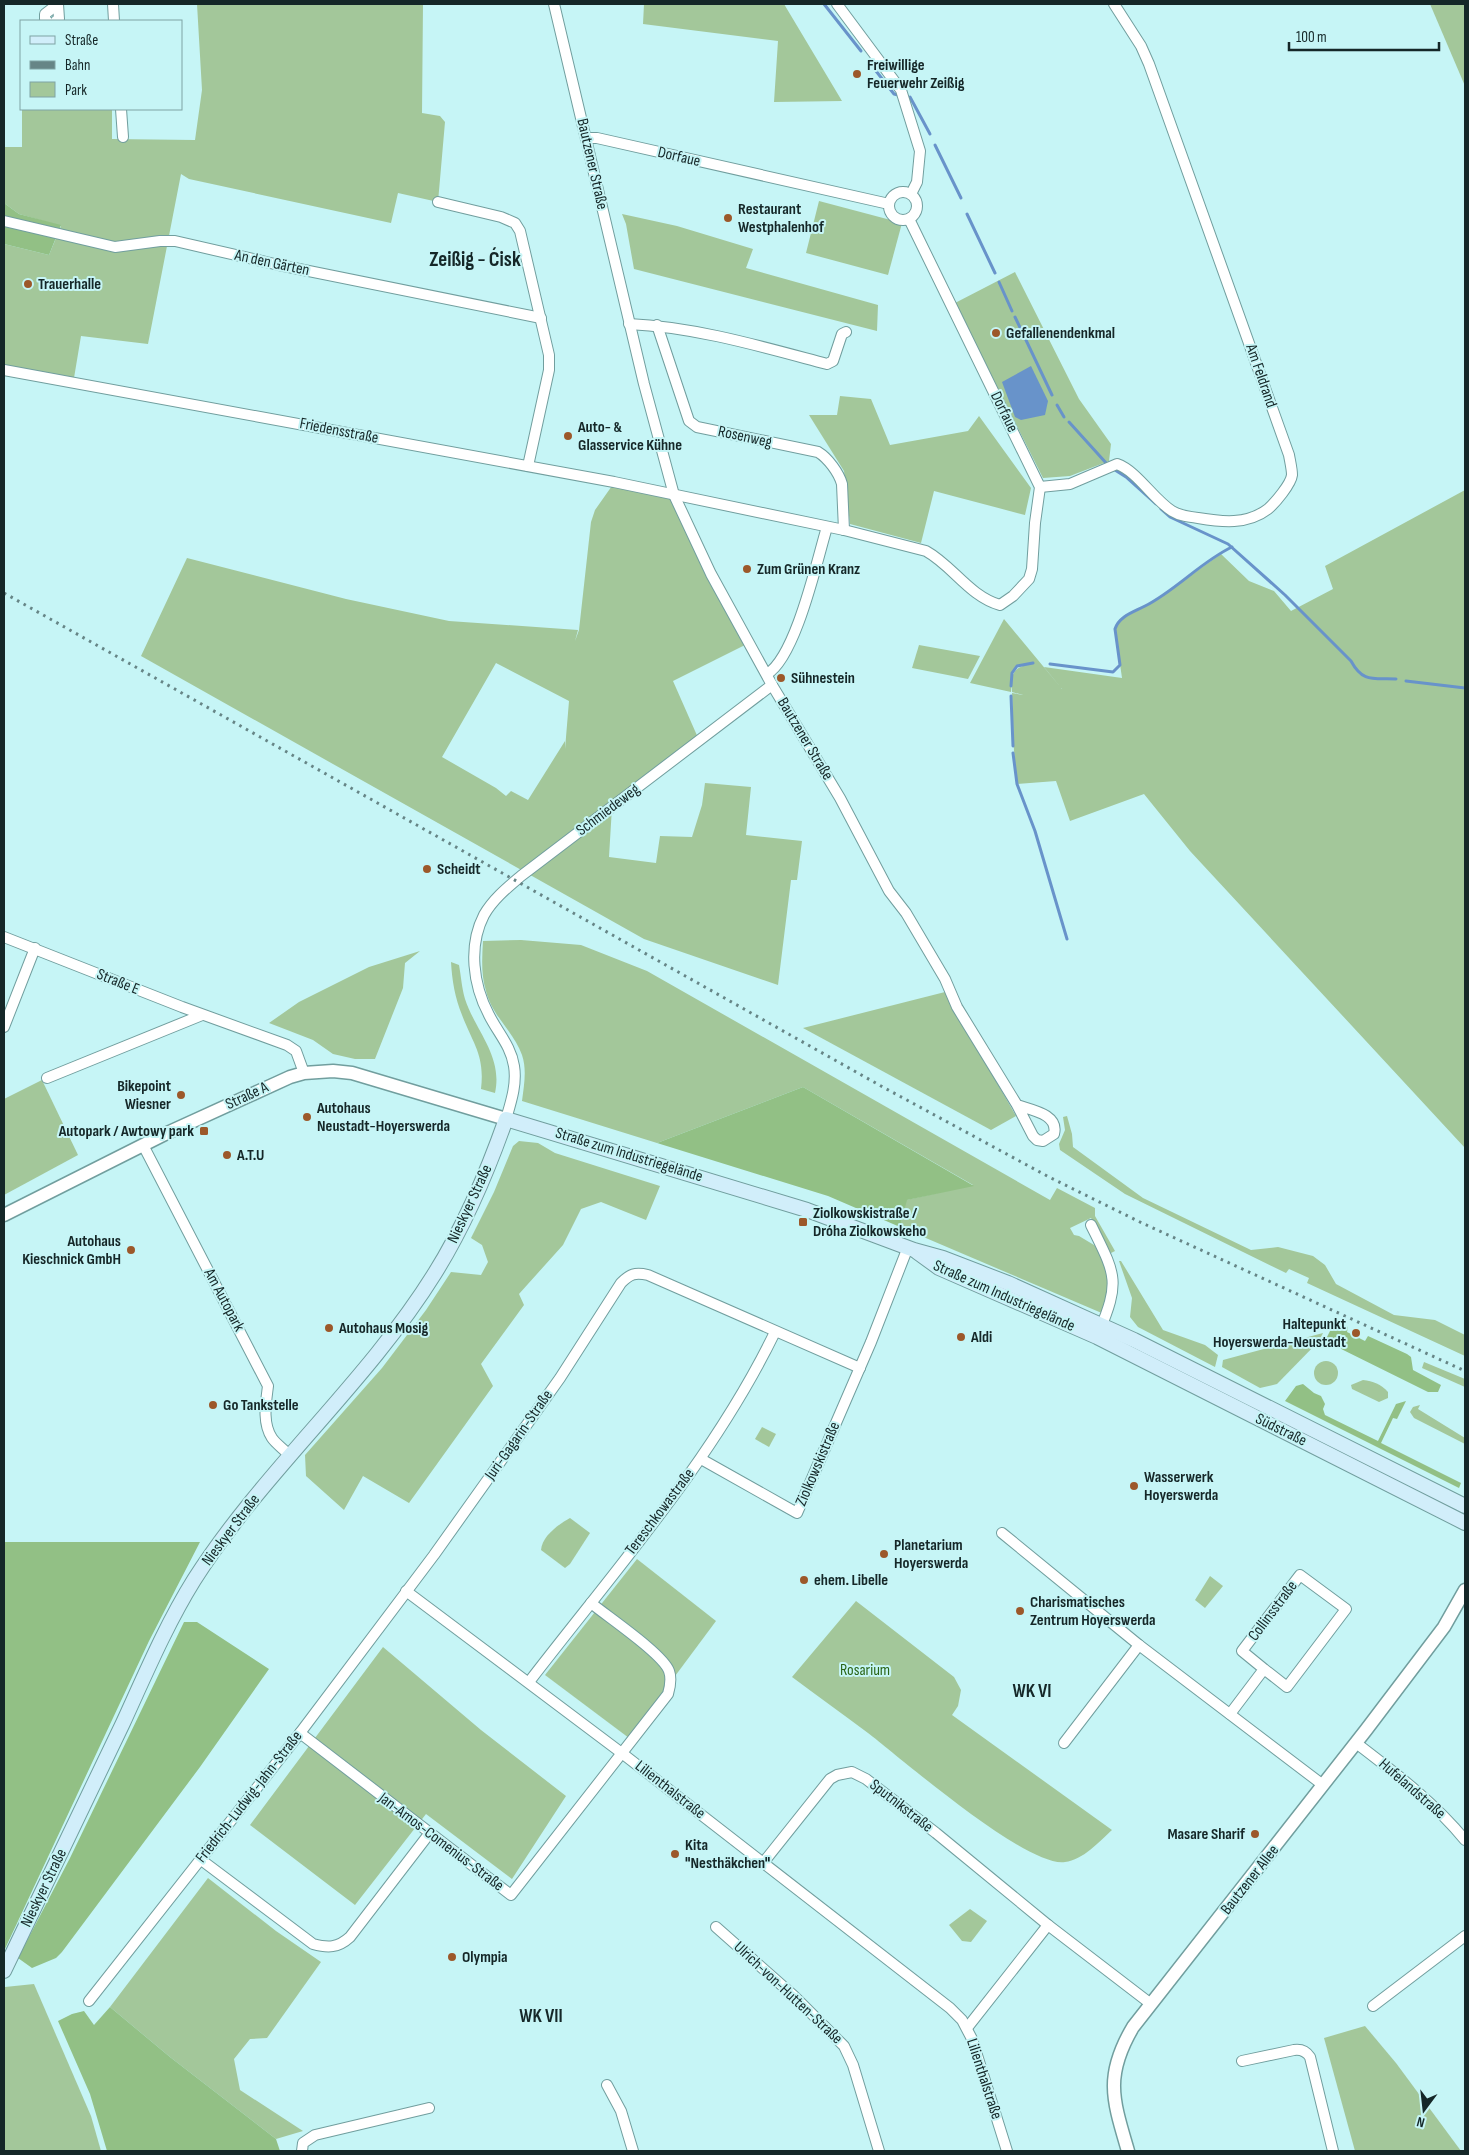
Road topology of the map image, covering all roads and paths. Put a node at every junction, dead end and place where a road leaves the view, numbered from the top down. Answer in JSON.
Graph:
{"nodes":[{"id":1,"x":58,"y":4,"type":"edge"},
{"id":2,"x":113,"y":4,"type":"edge"},
{"id":3,"x":554,"y":4,"type":"edge"},
{"id":4,"x":837,"y":4,"type":"edge"},
{"id":5,"x":1114,"y":4,"type":"edge"},
{"id":6,"x":46,"y":20,"type":"edge"},
{"id":7,"x":58,"y":20,"type":"edge"},
{"id":8,"x":114,"y":20,"type":"edge"},
{"id":9,"x":121,"y":110,"type":"edge"},
{"id":10,"x":123,"y":137,"type":"dead end"},
{"id":11,"x":586,"y":138,"type":"junction"},
{"id":12,"x":911,"y":194,"type":"junction"},
{"id":13,"x":438,"y":202,"type":"dead end"},
{"id":14,"x":888,"y":204,"type":"junction"},
{"id":15,"x":909,"y":219,"type":"junction"},
{"id":16,"x":4,"y":221,"type":"edge"},
{"id":17,"x":541,"y":318,"type":"junction"},
{"id":18,"x":630,"y":324,"type":"junction"},
{"id":19,"x":657,"y":325,"type":"junction"},
{"id":20,"x":846,"y":332,"type":"dead end"},
{"id":21,"x":4,"y":370,"type":"edge"},
{"id":22,"x":528,"y":466,"type":"junction"},
{"id":23,"x":1040,"y":487,"type":"junction"},
{"id":24,"x":674,"y":495,"type":"junction"},
{"id":25,"x":827,"y":527,"type":"junction"},
{"id":26,"x":844,"y":530,"type":"junction"},
{"id":27,"x":767,"y":674,"type":"junction"},
{"id":28,"x":772,"y":685,"type":"junction"},
{"id":29,"x":4,"y":937,"type":"edge"},
{"id":30,"x":35,"y":948,"type":"junction"},
{"id":31,"x":202,"y":1015,"type":"junction"},
{"id":32,"x":4,"y":1027,"type":"edge"},
{"id":33,"x":304,"y":1073,"type":"junction"},
{"id":34,"x":47,"y":1078,"type":"dead end"},
{"id":35,"x":1017,"y":1105,"type":"dead end"},
{"id":36,"x":506,"y":1119,"type":"junction"},
{"id":37,"x":143,"y":1145,"type":"junction"},
{"id":38,"x":4,"y":1214,"type":"edge"},
{"id":39,"x":1091,"y":1225,"type":"dead end"},
{"id":40,"x":911,"y":1248,"type":"junction"},
{"id":41,"x":1099,"y":1331,"type":"junction"},
{"id":42,"x":775,"y":1332,"type":"junction"},
{"id":43,"x":860,"y":1368,"type":"junction"},
{"id":44,"x":290,"y":1455,"type":"junction"},
{"id":45,"x":700,"y":1459,"type":"junction"},
{"id":46,"x":1465,"y":1506,"type":"edge"},
{"id":47,"x":1465,"y":1523,"type":"edge"},
{"id":48,"x":1002,"y":1533,"type":"dead end"},
{"id":49,"x":1465,"y":1590,"type":"edge"},
{"id":50,"x":406,"y":1591,"type":"junction"},
{"id":51,"x":591,"y":1603,"type":"junction"},
{"id":52,"x":1465,"y":1606,"type":"edge"},
{"id":53,"x":1444,"y":1627,"type":"junction"},
{"id":54,"x":1139,"y":1645,"type":"junction"},
{"id":55,"x":1264,"y":1669,"type":"junction"},
{"id":56,"x":529,"y":1682,"type":"junction"},
{"id":57,"x":1230,"y":1714,"type":"junction"},
{"id":58,"x":300,"y":1733,"type":"junction"},
{"id":59,"x":1064,"y":1743,"type":"dead end"},
{"id":60,"x":1356,"y":1743,"type":"junction"},
{"id":61,"x":622,"y":1754,"type":"junction"},
{"id":62,"x":1323,"y":1785,"type":"junction"},
{"id":63,"x":429,"y":1834,"type":"junction"},
{"id":64,"x":1465,"y":1840,"type":"edge"},
{"id":65,"x":200,"y":1859,"type":"junction"},
{"id":66,"x":763,"y":1863,"type":"junction"},
{"id":67,"x":1048,"y":1925,"type":"junction"},
{"id":68,"x":716,"y":1927,"type":"dead end"},
{"id":69,"x":1465,"y":1936,"type":"edge"},
{"id":70,"x":4,"y":1971,"type":"edge"},
{"id":71,"x":89,"y":2001,"type":"dead end"},
{"id":72,"x":1151,"y":2004,"type":"junction"},
{"id":73,"x":1372,"y":2006,"type":"dead end"},
{"id":74,"x":967,"y":2028,"type":"junction"},
{"id":75,"x":1242,"y":2061,"type":"dead end"},
{"id":76,"x":607,"y":2085,"type":"dead end"},
{"id":77,"x":429,"y":2108,"type":"dead end"},
{"id":78,"x":302,"y":2151,"type":"edge"},
{"id":79,"x":634,"y":2151,"type":"edge"},
{"id":80,"x":879,"y":2151,"type":"edge"},
{"id":81,"x":1007,"y":2151,"type":"edge"},
{"id":82,"x":1126,"y":2151,"type":"edge"},
{"id":83,"x":1333,"y":2151,"type":"edge"}],
"edges":[{"from":1,"to":6,"type":"street"},
{"from":1,"to":7,"type":"street"},
{"from":2,"to":8,"type":"street"},
{"from":3,"to":11,"type":"street","name":"Bautzener Straße"},
{"from":4,"to":12,"type":"street"},
{"from":5,"to":23,"type":"street","name":"Am Feldrand"},
{"from":9,"to":10,"type":"street"},
{"from":11,"to":14,"type":"street","name":"Dorfaue"},
{"from":11,"to":18,"type":"street","name":"Bautzener Straße"},
{"from":12,"to":14,"type":"street"},
{"from":12,"to":15,"type":"street"},
{"from":13,"to":17,"type":"street"},
{"from":14,"to":15,"type":"street","name":"Dorfaue"},
{"from":15,"to":23,"type":"street","name":"Dorfaue"},
{"from":16,"to":17,"type":"street","name":"An den Gärten"},
{"from":17,"to":22,"type":"street"},
{"from":18,"to":19,"type":"street"},
{"from":18,"to":24,"type":"street","name":"Bautzener Straße"},
{"from":19,"to":20,"type":"street"},
{"from":19,"to":26,"type":"street","name":"Rosenweg"},
{"from":21,"to":22,"type":"street","name":"Friedensstraße"},
{"from":22,"to":24,"type":"street","name":"Friedensstraße"},
{"from":23,"to":26,"type":"street"},
{"from":24,"to":25,"type":"street"},
{"from":24,"to":27,"type":"street","name":"Bautzener Straße"},
{"from":25,"to":26,"type":"street"},
{"from":25,"to":27,"type":"street"},
{"from":27,"to":28,"type":"street","name":"Bautzener Straße"},
{"from":28,"to":35,"type":"street","name":"Bautzener Straße"},
{"from":28,"to":36,"type":"street","name":"Schmiedeweg"},
{"from":29,"to":30,"type":"street","name":"Straße E"},
{"from":30,"to":31,"type":"street","name":"Straße E"},
{"from":30,"to":32,"type":"street"},
{"from":31,"to":33,"type":"street","name":"Straße E"},
{"from":31,"to":34,"type":"street"},
{"from":33,"to":36,"type":"street","name":"Straße A"},
{"from":33,"to":37,"type":"street","name":"Straße A"},
{"from":36,"to":40,"type":"main road","name":"Straße zum Industriegelände"},
{"from":36,"to":44,"type":"main road","name":"Nieskyer Straße"},
{"from":37,"to":38,"type":"street","name":"Straße A"},
{"from":37,"to":44,"type":"street","name":"Am Autopark"},
{"from":39,"to":41,"type":"street"},
{"from":40,"to":41,"type":"main road","name":"Straße zum Industriegelände"},
{"from":40,"to":43,"type":"street","name":"Ziolkowskistraße"},
{"from":41,"to":46,"type":"main road","name":"Südstraße"},
{"from":41,"to":47,"type":"main road","name":"Südstraße"},
{"from":42,"to":43,"type":"street"},
{"from":42,"to":45,"type":"street","name":"Tereschkowastraße"},
{"from":42,"to":50,"type":"street","name":"Juri-Gagarin-Straße"},
{"from":43,"to":45,"type":"street","name":"Ziolkowskistraße"},
{"from":44,"to":70,"type":"main road","name":"Nieskyer Straße"},
{"from":45,"to":51,"type":"street","name":"Tereschkowastraße"},
{"from":48,"to":54,"type":"street"},
{"from":49,"to":53,"type":"street","name":"Bautzener Allee"},
{"from":50,"to":56,"type":"street","name":"Lilienthalstraße"},
{"from":50,"to":58,"type":"street","name":"Friedrich-Ludwig-Jahn-Straße"},
{"from":51,"to":56,"type":"street","name":"Tereschkowastraße"},
{"from":51,"to":61,"type":"street"},
{"from":52,"to":53,"type":"street","name":"Bautzener Allee"},
{"from":53,"to":60,"type":"street","name":"Bautzener Allee"},
{"from":54,"to":57,"type":"street"},
{"from":54,"to":59,"type":"street"},
{"from":55,"to":55,"type":"street","name":"Collinsstraße"},
{"from":55,"to":57,"type":"street"},
{"from":56,"to":61,"type":"street","name":"Lilienthalstraße"},
{"from":57,"to":62,"type":"street"},
{"from":58,"to":63,"type":"street","name":"Jan-Amos-Comenius-Straße"},
{"from":58,"to":65,"type":"street","name":"Friedrich-Ludwig-Jahn-Straße"},
{"from":60,"to":62,"type":"street","name":"Bautzener Allee"},
{"from":60,"to":64,"type":"street","name":"Hufelandstraße"},
{"from":61,"to":63,"type":"street","name":"Jan-Amos-Comenius-Straße"},
{"from":61,"to":66,"type":"street","name":"Lilienthalstraße"},
{"from":62,"to":72,"type":"street","name":"Bautzener Allee"},
{"from":63,"to":65,"type":"street"},
{"from":65,"to":71,"type":"street","name":"Friedrich-Ludwig-Jahn-Straße"},
{"from":66,"to":67,"type":"street","name":"Sputnikstraße"},
{"from":66,"to":74,"type":"street","name":"Lilienthalstraße"},
{"from":67,"to":72,"type":"street","name":"Sputnikstraße"},
{"from":67,"to":74,"type":"street"},
{"from":68,"to":80,"type":"street","name":"Ulrich-von-Hutten-Straße"},
{"from":69,"to":73,"type":"street"},
{"from":72,"to":82,"type":"street","name":"Bautzener Allee"},
{"from":74,"to":81,"type":"street","name":"Lilienthalstraße"},
{"from":75,"to":83,"type":"street"},
{"from":76,"to":79,"type":"street"},
{"from":77,"to":78,"type":"street"}]}
